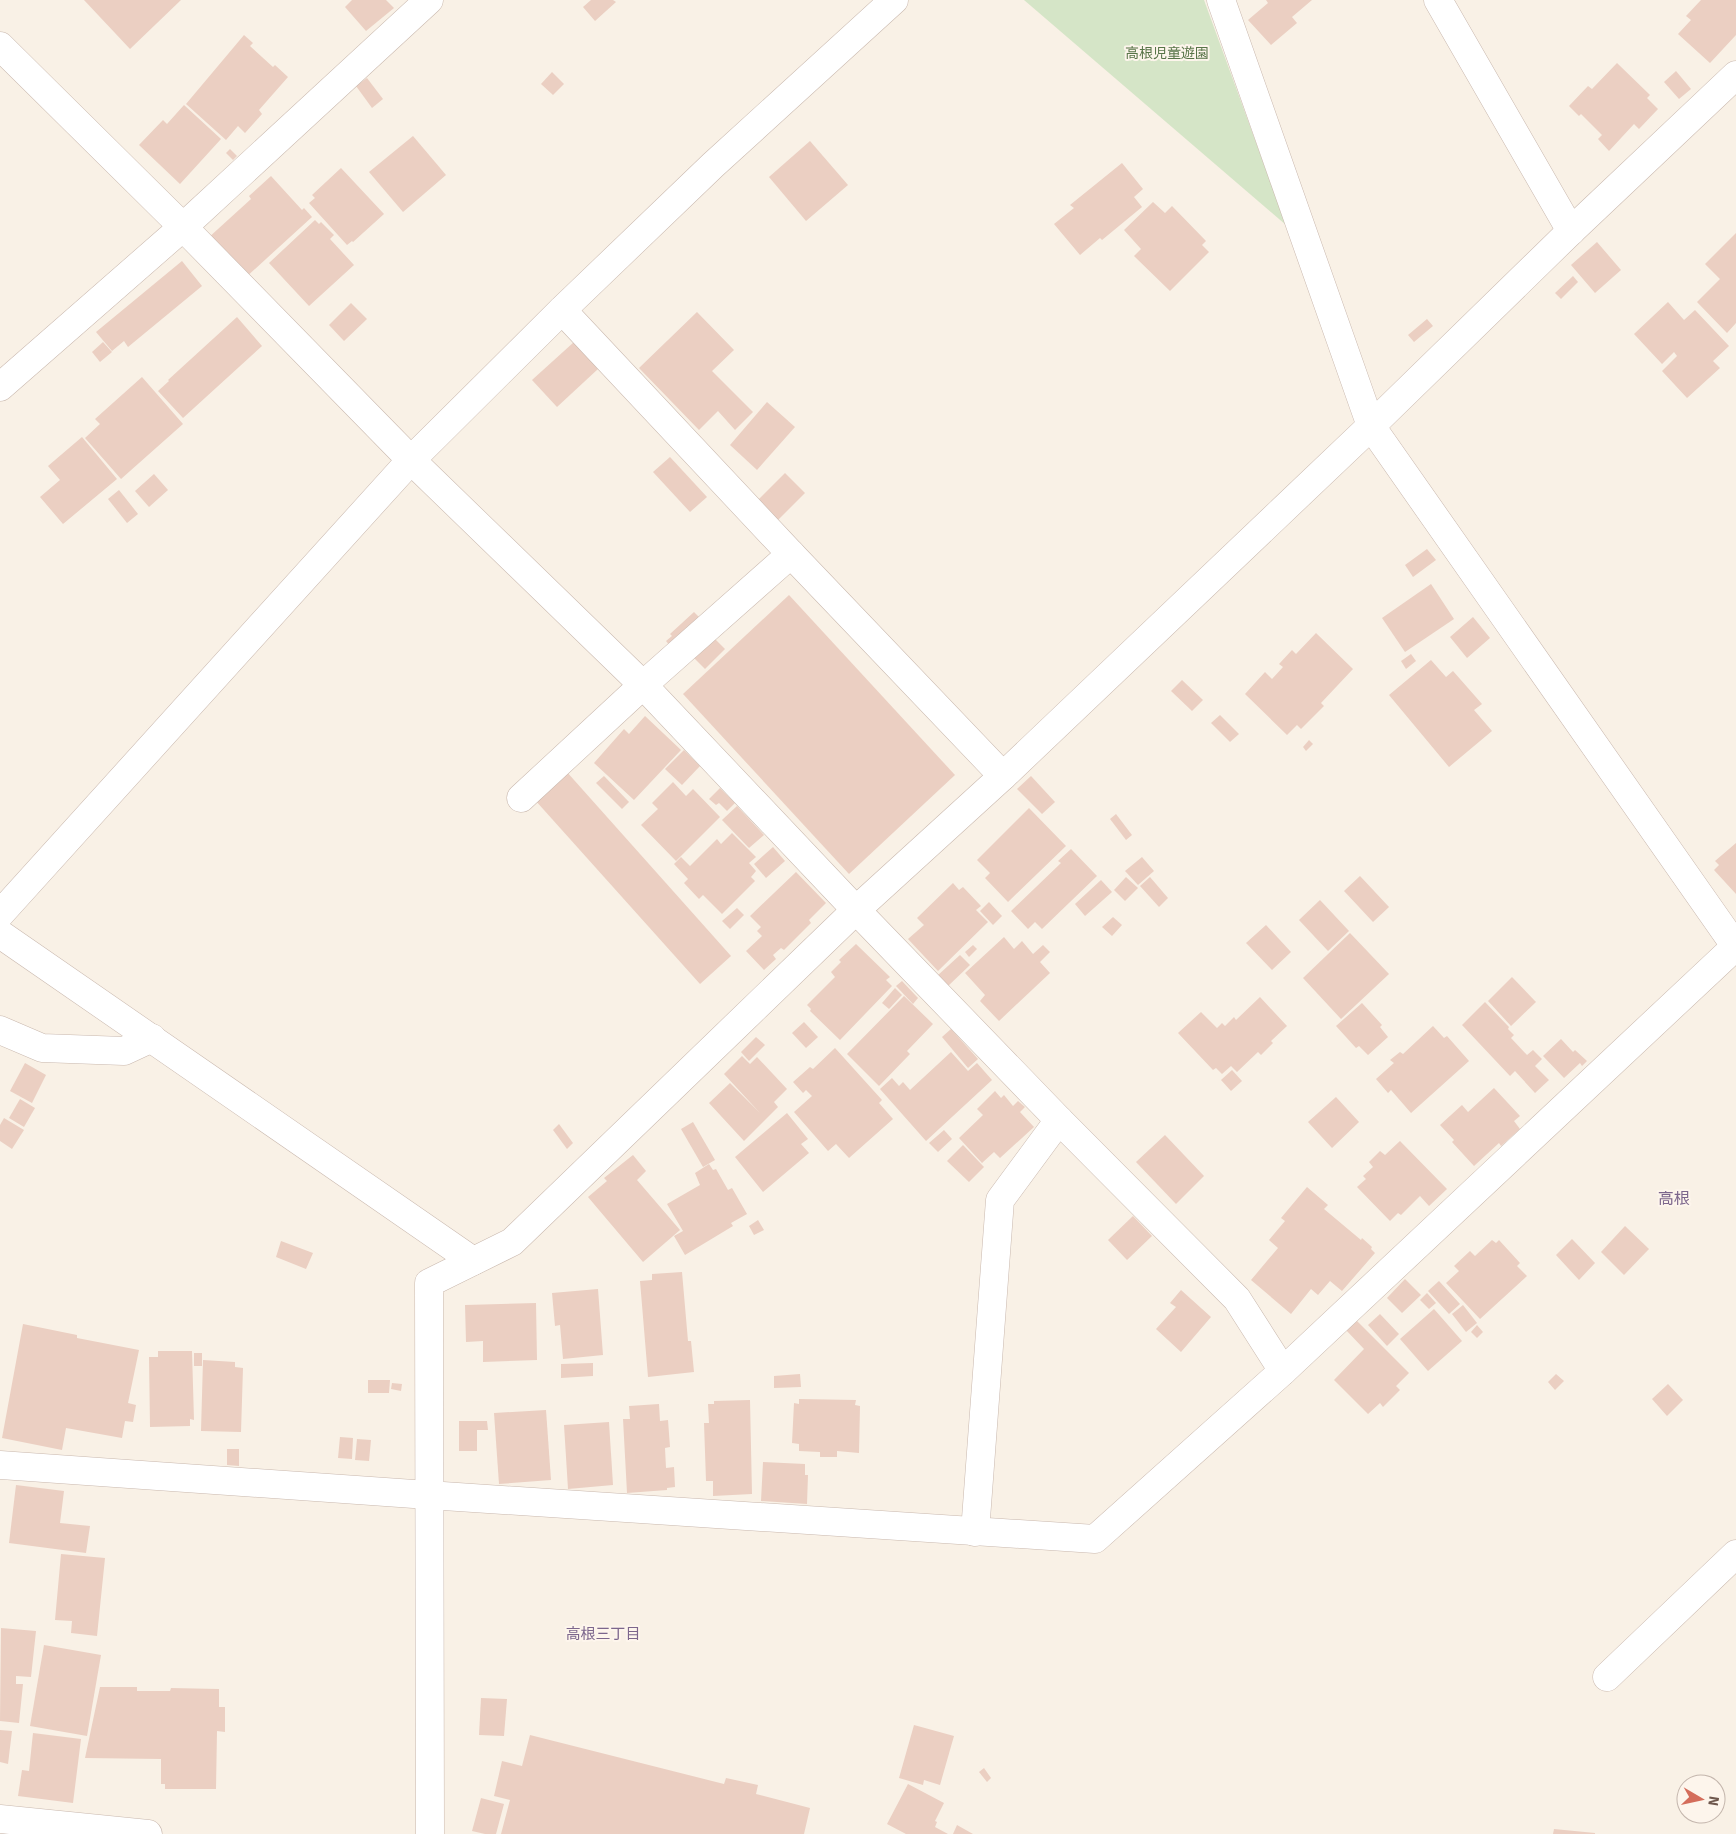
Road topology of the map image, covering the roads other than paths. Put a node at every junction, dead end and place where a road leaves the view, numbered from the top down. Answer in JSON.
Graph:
{"nodes":[{"id":1,"x":428,"y":0,"type":"edge"},
{"id":2,"x":894,"y":0,"type":"edge"},
{"id":3,"x":1221,"y":0,"type":"edge"},
{"id":4,"x":1438,"y":0,"type":"edge"},
{"id":5,"x":0,"y":46,"type":"edge"},
{"id":6,"x":1736,"y":75,"type":"edge"},
{"id":7,"x":182,"y":227,"type":"junction"},
{"id":8,"x":1571,"y":231,"type":"junction"},
{"id":9,"x":562,"y":310,"type":"junction"},
{"id":10,"x":0,"y":387,"type":"edge"},
{"id":11,"x":1371,"y":426,"type":"junction"},
{"id":12,"x":411,"y":460,"type":"junction"},
{"id":13,"x":791,"y":554,"type":"junction"},
{"id":14,"x":644,"y":685,"type":"junction"},
{"id":15,"x":1003,"y":776,"type":"junction"},
{"id":16,"x":521,"y":798,"type":"dead end"},
{"id":17,"x":856,"y":910,"type":"junction"},
{"id":18,"x":0,"y":914,"type":"edge"},
{"id":19,"x":0,"y":934,"type":"edge"},
{"id":20,"x":1736,"y":947,"type":"edge"},
{"id":21,"x":0,"y":1030,"type":"edge"},
{"id":22,"x":152,"y":1038,"type":"junction"},
{"id":23,"x":1060,"y":1120,"type":"junction"},
{"id":24,"x":473,"y":1261,"type":"junction"},
{"id":25,"x":1283,"y":1372,"type":"junction"},
{"id":26,"x":0,"y":1465,"type":"edge"},
{"id":27,"x":428,"y":1495,"type":"junction"},
{"id":28,"x":975,"y":1532,"type":"junction"},
{"id":29,"x":1736,"y":1554,"type":"edge"},
{"id":30,"x":1607,"y":1677,"type":"dead end"},
{"id":31,"x":0,"y":1819,"type":"edge"},
{"id":32,"x":148,"y":1834,"type":"edge"},
{"id":33,"x":430,"y":1834,"type":"edge"}],
"edges":[{"from":1,"to":7,"type":"street"},
{"from":2,"to":9,"type":"street"},
{"from":3,"to":11,"type":"street"},
{"from":4,"to":8,"type":"street"},
{"from":5,"to":7,"type":"street"},
{"from":6,"to":8,"type":"street"},
{"from":7,"to":10,"type":"street"},
{"from":7,"to":12,"type":"street"},
{"from":8,"to":11,"type":"street"},
{"from":9,"to":12,"type":"street"},
{"from":9,"to":13,"type":"street"},
{"from":11,"to":15,"type":"street"},
{"from":11,"to":20,"type":"street"},
{"from":12,"to":14,"type":"street"},
{"from":12,"to":18,"type":"street"},
{"from":13,"to":14,"type":"street"},
{"from":13,"to":15,"type":"street"},
{"from":14,"to":16,"type":"street"},
{"from":14,"to":17,"type":"street"},
{"from":15,"to":17,"type":"street"},
{"from":17,"to":23,"type":"street"},
{"from":17,"to":24,"type":"street"},
{"from":19,"to":22,"type":"street"},
{"from":20,"to":25,"type":"street"},
{"from":21,"to":22,"type":"street"},
{"from":22,"to":24,"type":"street"},
{"from":23,"to":25,"type":"street"},
{"from":23,"to":28,"type":"street"},
{"from":24,"to":27,"type":"street"},
{"from":25,"to":28,"type":"street"},
{"from":26,"to":27,"type":"street"},
{"from":27,"to":28,"type":"street"},
{"from":27,"to":33,"type":"street"},
{"from":29,"to":30,"type":"street"},
{"from":31,"to":32,"type":"street"}]}
